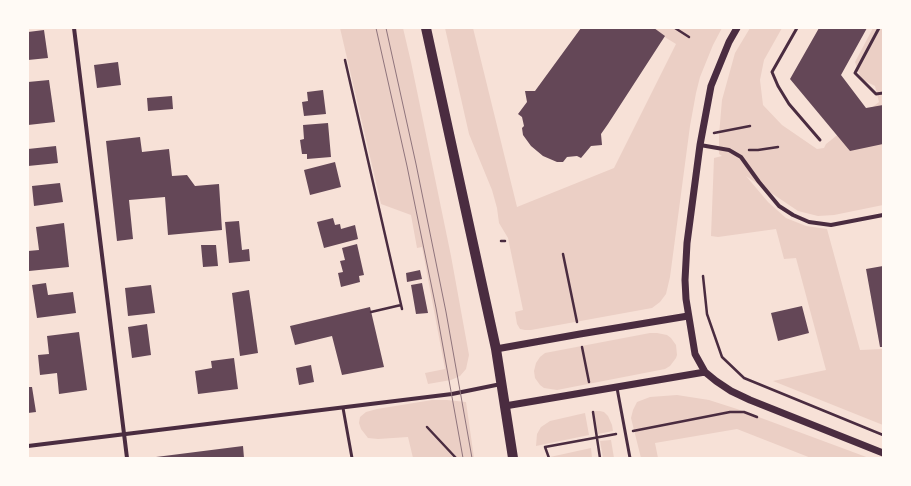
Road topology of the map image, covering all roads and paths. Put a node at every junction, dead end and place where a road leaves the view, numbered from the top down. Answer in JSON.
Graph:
{"nodes":[{"id":1,"x":74,"y":28,"type":"edge"},
{"id":2,"x":426,"y":28,"type":"edge"},
{"id":3,"x":675,"y":28,"type":"edge"},
{"id":4,"x":737,"y":28,"type":"edge"},
{"id":5,"x":797,"y":28,"type":"edge"},
{"id":6,"x":879,"y":28,"type":"edge"},
{"id":7,"x":689,"y":37,"type":"dead end"},
{"id":8,"x":345,"y":60,"type":"dead end"},
{"id":9,"x":883,"y":93,"type":"edge"},
{"id":10,"x":750,"y":126,"type":"dead end"},
{"id":11,"x":714,"y":133,"type":"dead end"},
{"id":12,"x":820,"y":140,"type":"dead end"},
{"id":13,"x":700,"y":145,"type":"junction"},
{"id":14,"x":883,"y":215,"type":"edge"},
{"id":15,"x":501,"y":241,"type":"dead end"},
{"id":16,"x":505,"y":241,"type":"dead end"},
{"id":17,"x":563,"y":254,"type":"dead end"},
{"id":18,"x":703,"y":276,"type":"dead end"},
{"id":19,"x":401,"y":305,"type":"junction"},
{"id":20,"x":402,"y":309,"type":"dead end"},
{"id":21,"x":371,"y":312,"type":"dead end"},
{"id":22,"x":688,"y":316,"type":"junction"},
{"id":23,"x":578,"y":322,"type":"dead end"},
{"id":24,"x":582,"y":347,"type":"dead end"},
{"id":25,"x":496,"y":349,"type":"junction"},
{"id":26,"x":705,"y":372,"type":"junction"},
{"id":27,"x":502,"y":384,"type":"junction"},
{"id":28,"x":590,"y":384,"type":"dead end"},
{"id":29,"x":617,"y":388,"type":"junction"},
{"id":30,"x":505,"y":406,"type":"junction"},
{"id":31,"x":343,"y":408,"type":"junction"},
{"id":32,"x":593,"y":412,"type":"dead end"},
{"id":33,"x":744,"y":412,"type":"dead end"},
{"id":34,"x":427,"y":426,"type":"dead end"},
{"id":35,"x":625,"y":433,"type":"junction"},
{"id":36,"x":124,"y":434,"type":"junction"},
{"id":37,"x":883,"y":435,"type":"edge"},
{"id":38,"x":596,"y":438,"type":"junction"},
{"id":39,"x":28,"y":446,"type":"edge"},
{"id":40,"x":883,"y":453,"type":"edge"},
{"id":41,"x":127,"y":458,"type":"edge"},
{"id":42,"x":352,"y":458,"type":"edge"},
{"id":43,"x":456,"y":458,"type":"edge"},
{"id":44,"x":513,"y":458,"type":"edge"},
{"id":45,"x":549,"y":458,"type":"edge"},
{"id":46,"x":600,"y":458,"type":"edge"},
{"id":47,"x":630,"y":458,"type":"edge"}],
"edges":[{"from":1,"to":36,"type":"street"},
{"from":2,"to":25,"type":"main road"},
{"from":3,"to":7,"type":"path"},
{"from":4,"to":13,"type":"street"},
{"from":5,"to":12,"type":"lane"},
{"from":6,"to":9,"type":"lane"},
{"from":8,"to":19,"type":"path"},
{"from":10,"to":11,"type":"path"},
{"from":13,"to":14,"type":"street"},
{"from":13,"to":22,"type":"street"},
{"from":15,"to":16,"type":"path"},
{"from":17,"to":23,"type":"path"},
{"from":18,"to":37,"type":"path"},
{"from":19,"to":20,"type":"path"},
{"from":19,"to":21,"type":"path"},
{"from":22,"to":25,"type":"street"},
{"from":22,"to":26,"type":"street"},
{"from":24,"to":28,"type":"path"},
{"from":25,"to":27,"type":"main road"},
{"from":26,"to":29,"type":"street"},
{"from":26,"to":40,"type":"street"},
{"from":27,"to":30,"type":"main road"},
{"from":27,"to":31,"type":"street"},
{"from":29,"to":30,"type":"street"},
{"from":29,"to":35,"type":"lane"},
{"from":30,"to":44,"type":"main road"},
{"from":31,"to":36,"type":"street"},
{"from":31,"to":42,"type":"lane"},
{"from":32,"to":38,"type":"path"},
{"from":33,"to":35,"type":"path"},
{"from":34,"to":43,"type":"path"},
{"from":35,"to":38,"type":"path"},
{"from":35,"to":47,"type":"lane"},
{"from":36,"to":39,"type":"street"},
{"from":36,"to":41,"type":"street"},
{"from":38,"to":45,"type":"path"},
{"from":38,"to":46,"type":"path"}]}
